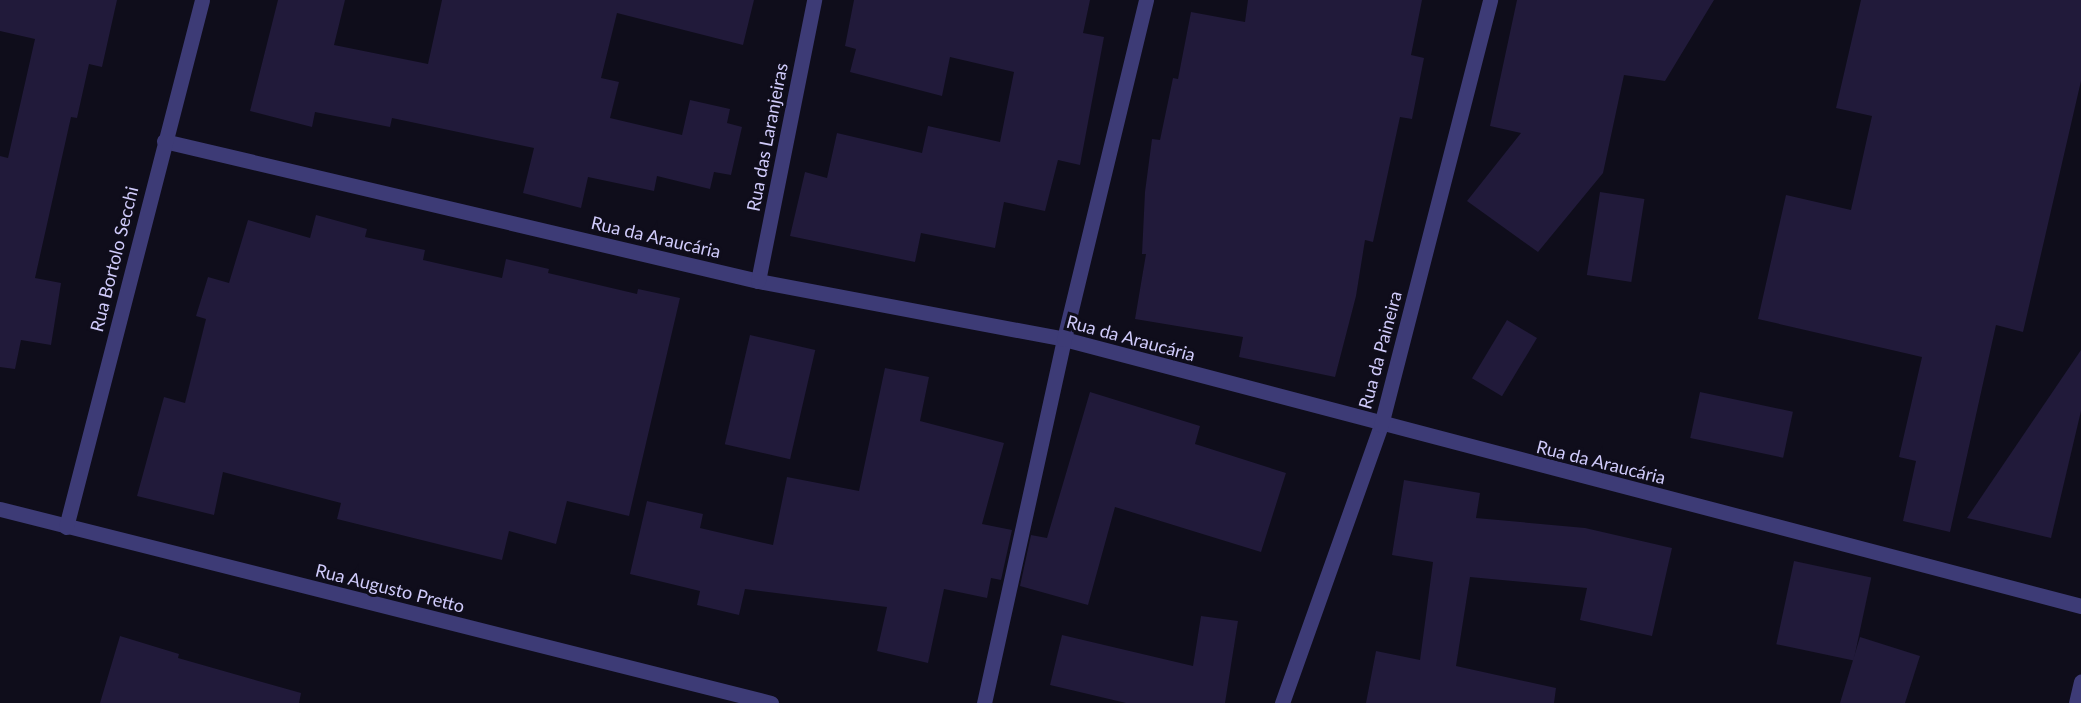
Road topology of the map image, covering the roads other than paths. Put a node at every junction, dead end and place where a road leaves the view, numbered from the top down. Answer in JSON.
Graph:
{"nodes":[{"id":1,"x":201,"y":0,"type":"edge"},
{"id":2,"x":814,"y":0,"type":"edge"},
{"id":3,"x":1146,"y":0,"type":"edge"},
{"id":4,"x":1491,"y":0,"type":"edge"},
{"id":5,"x":164,"y":141,"type":"junction"},
{"id":6,"x":758,"y":281,"type":"junction"},
{"id":7,"x":1064,"y":339,"type":"junction"},
{"id":8,"x":1380,"y":425,"type":"junction"},
{"id":9,"x":0,"y":509,"type":"edge"},
{"id":10,"x":66,"y":527,"type":"junction"},
{"id":11,"x":2081,"y":606,"type":"edge"},
{"id":12,"x":2081,"y":682,"type":"edge"},
{"id":13,"x":761,"y":702,"type":"edge"},
{"id":14,"x":984,"y":703,"type":"edge"},
{"id":15,"x":1282,"y":703,"type":"edge"},
{"id":16,"x":2076,"y":703,"type":"edge"}],
"edges":[{"from":1,"to":5,"type":"street","name":"Rua Bortolo Secchi"},
{"from":2,"to":6,"type":"street","name":"Rua das Laranjeiras"},
{"from":3,"to":7,"type":"street"},
{"from":4,"to":8,"type":"street","name":"Rua da Paineira"},
{"from":5,"to":6,"type":"street","name":"Rua da Araucária"},
{"from":5,"to":10,"type":"street","name":"Rua Bortolo Secchi"},
{"from":6,"to":7,"type":"street","name":"Rua da Araucária"},
{"from":7,"to":8,"type":"street","name":"Rua da Araucária"},
{"from":7,"to":14,"type":"street"},
{"from":8,"to":11,"type":"street","name":"Rua da Araucária"},
{"from":8,"to":15,"type":"street","name":"Rua da Paineira"},
{"from":9,"to":10,"type":"street","name":"Rua Augusto Pretto"},
{"from":10,"to":13,"type":"street","name":"Rua Augusto Pretto"},
{"from":12,"to":16,"type":"street"}]}
